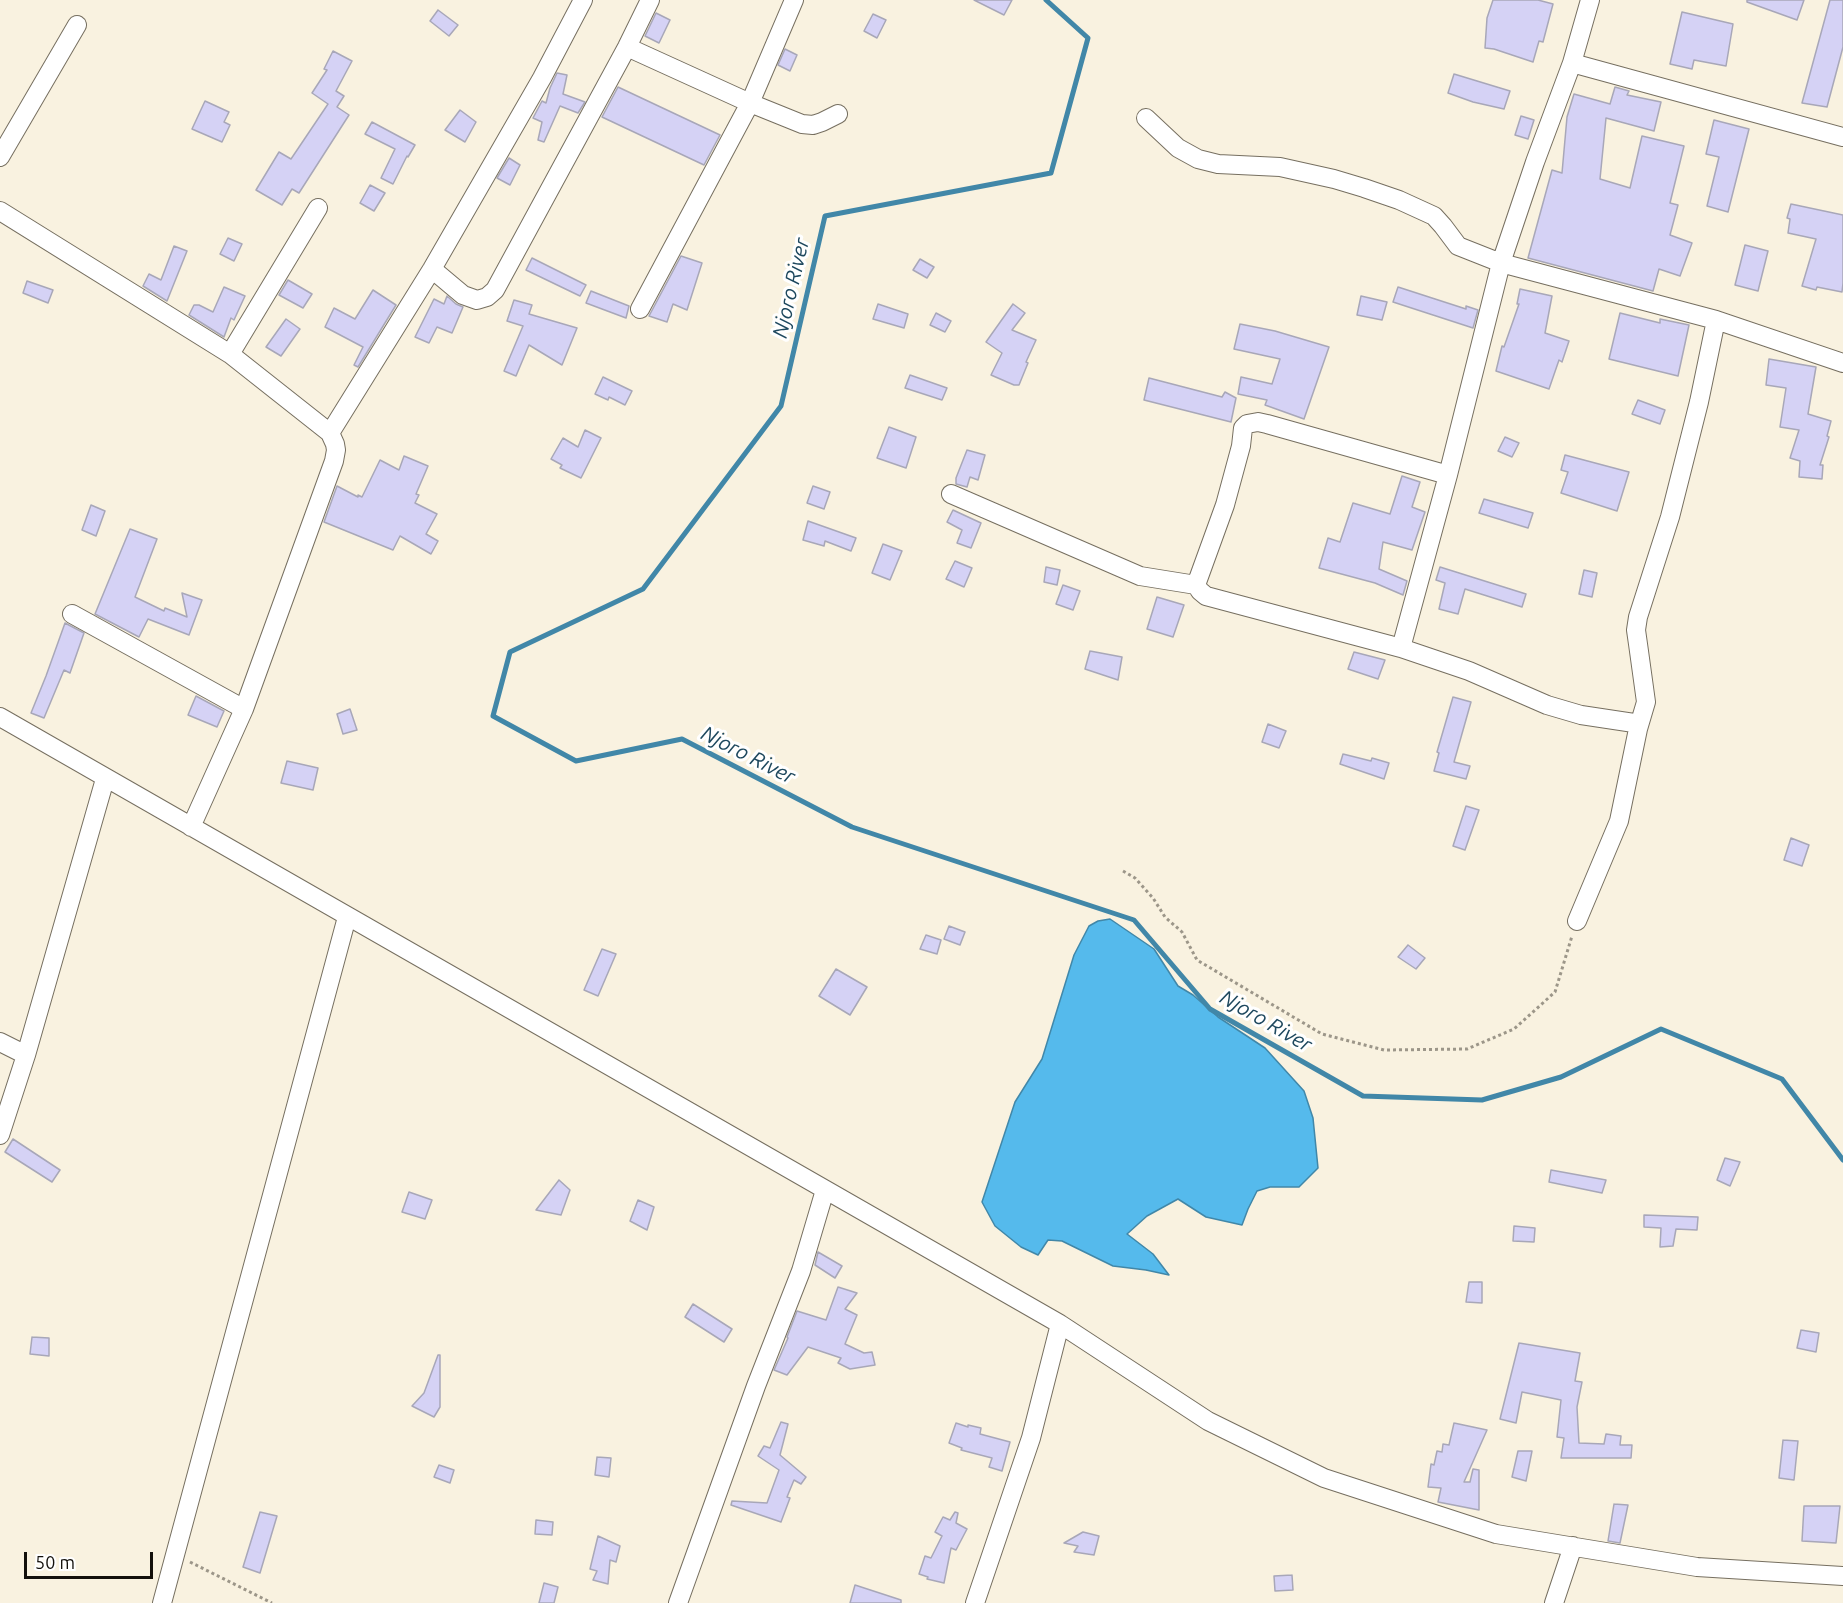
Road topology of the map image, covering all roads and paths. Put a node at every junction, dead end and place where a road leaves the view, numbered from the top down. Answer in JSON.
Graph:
{"nodes":[{"id":1,"x":583,"y":0,"type":"edge"},
{"id":2,"x":650,"y":0,"type":"edge"},
{"id":3,"x":794,"y":0,"type":"edge"},
{"id":4,"x":1590,"y":0,"type":"edge"},
{"id":5,"x":77,"y":25,"type":"dead end"},
{"id":6,"x":627,"y":47,"type":"junction"},
{"id":7,"x":1572,"y":63,"type":"junction"},
{"id":8,"x":750,"y":103,"type":"junction"},
{"id":9,"x":838,"y":114,"type":"dead end"},
{"id":10,"x":1146,"y":118,"type":"dead end"},
{"id":11,"x":1843,"y":137,"type":"edge"},
{"id":12,"x":0,"y":157,"type":"edge"},
{"id":13,"x":318,"y":208,"type":"dead end"},
{"id":14,"x":0,"y":211,"type":"edge"},
{"id":15,"x":1501,"y":263,"type":"junction"},
{"id":16,"x":432,"y":269,"type":"junction"},
{"id":17,"x":640,"y":309,"type":"dead end"},
{"id":18,"x":1716,"y":320,"type":"junction"},
{"id":19,"x":230,"y":354,"type":"junction"},
{"id":20,"x":1843,"y":363,"type":"edge"},
{"id":21,"x":330,"y":434,"type":"junction"},
{"id":22,"x":1449,"y":475,"type":"junction"},
{"id":23,"x":951,"y":494,"type":"dead end"},
{"id":24,"x":1196,"y":585,"type":"junction"},
{"id":25,"x":72,"y":614,"type":"dead end"},
{"id":26,"x":1401,"y":648,"type":"junction"},
{"id":27,"x":244,"y":710,"type":"junction"},
{"id":28,"x":0,"y":717,"type":"edge"},
{"id":29,"x":1638,"y":729,"type":"junction"},
{"id":30,"x":105,"y":778,"type":"junction"},
{"id":31,"x":191,"y":827,"type":"junction"},
{"id":32,"x":1123,"y":871,"type":"dead end"},
{"id":33,"x":347,"y":917,"type":"junction"},
{"id":34,"x":1577,"y":921,"type":"joint"},
{"id":35,"x":0,"y":1042,"type":"edge"},
{"id":36,"x":26,"y":1055,"type":"junction"},
{"id":37,"x":0,"y":1135,"type":"edge"},
{"id":38,"x":825,"y":1190,"type":"junction"},
{"id":39,"x":1060,"y":1324,"type":"junction"},
{"id":40,"x":1573,"y":1546,"type":"junction"},
{"id":41,"x":175,"y":1554,"type":"junction"},
{"id":42,"x":1843,"y":1576,"type":"edge"},
{"id":43,"x":162,"y":1603,"type":"edge"},
{"id":44,"x":272,"y":1603,"type":"edge"},
{"id":45,"x":678,"y":1603,"type":"edge"},
{"id":46,"x":975,"y":1603,"type":"edge"},
{"id":47,"x":1554,"y":1603,"type":"edge"}],
"edges":[{"from":1,"to":16,"type":"street"},
{"from":2,"to":6,"type":"street"},
{"from":3,"to":8,"type":"street"},
{"from":4,"to":7,"type":"street"},
{"from":5,"to":12,"type":"street"},
{"from":6,"to":8,"type":"street"},
{"from":6,"to":16,"type":"street"},
{"from":7,"to":11,"type":"street"},
{"from":7,"to":15,"type":"street"},
{"from":8,"to":9,"type":"street"},
{"from":8,"to":17,"type":"street"},
{"from":10,"to":15,"type":"street"},
{"from":13,"to":19,"type":"street"},
{"from":14,"to":19,"type":"street"},
{"from":15,"to":18,"type":"street"},
{"from":15,"to":22,"type":"street"},
{"from":16,"to":21,"type":"street"},
{"from":18,"to":20,"type":"street"},
{"from":18,"to":29,"type":"street"},
{"from":19,"to":21,"type":"street"},
{"from":21,"to":27,"type":"street"},
{"from":22,"to":24,"type":"street"},
{"from":22,"to":26,"type":"street"},
{"from":23,"to":24,"type":"street"},
{"from":24,"to":26,"type":"street"},
{"from":25,"to":27,"type":"street"},
{"from":26,"to":29,"type":"street"},
{"from":27,"to":31,"type":"street"},
{"from":28,"to":30,"type":"street"},
{"from":29,"to":34,"type":"street"},
{"from":30,"to":31,"type":"street"},
{"from":30,"to":36,"type":"street"},
{"from":31,"to":33,"type":"street"},
{"from":32,"to":34,"type":"path"},
{"from":33,"to":38,"type":"street"},
{"from":33,"to":41,"type":"street"},
{"from":35,"to":36,"type":"street"},
{"from":36,"to":37,"type":"street"},
{"from":38,"to":39,"type":"street"},
{"from":38,"to":45,"type":"street"},
{"from":39,"to":40,"type":"street"},
{"from":39,"to":46,"type":"street"},
{"from":40,"to":42,"type":"street"},
{"from":40,"to":47,"type":"street"},
{"from":41,"to":43,"type":"street"},
{"from":41,"to":44,"type":"path"}]}
